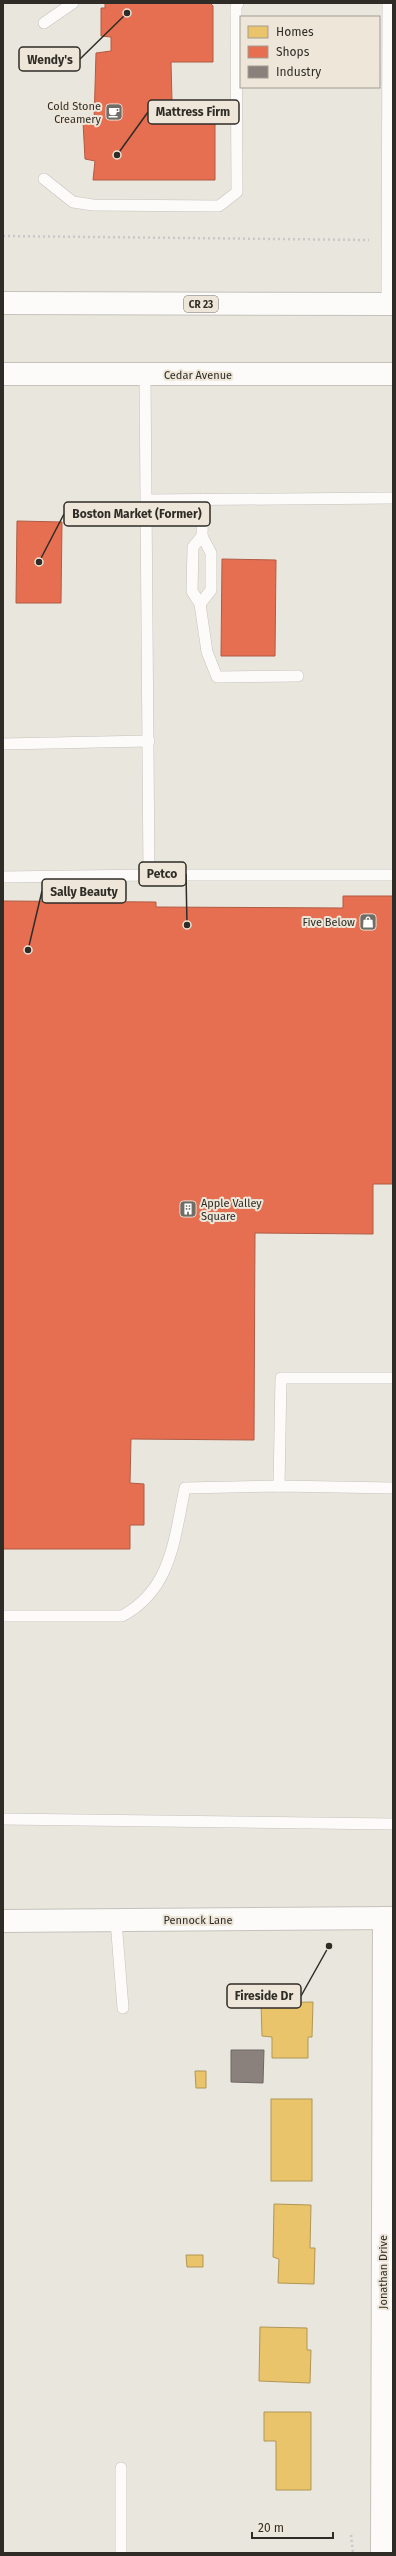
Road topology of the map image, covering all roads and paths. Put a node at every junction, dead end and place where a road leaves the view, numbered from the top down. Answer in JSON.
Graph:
{"nodes":[{"id":1,"x":73,"y":3,"type":"edge"},
{"id":2,"x":388,"y":3,"type":"edge"},
{"id":3,"x":236,"y":4,"type":"edge"},
{"id":4,"x":44,"y":23,"type":"dead end"},
{"id":5,"x":44,"y":179,"type":"dead end"},
{"id":6,"x":3,"y":236,"type":"edge"},
{"id":7,"x":389,"y":240,"type":"junction"},
{"id":8,"x":3,"y":303,"type":"edge"},
{"id":9,"x":390,"y":304,"type":"edge"},
{"id":10,"x":3,"y":374,"type":"edge"},
{"id":11,"x":393,"y":374,"type":"edge"},
{"id":12,"x":145,"y":375,"type":"junction"},
{"id":13,"x":393,"y":498,"type":"edge"},
{"id":14,"x":203,"y":499,"type":"junction"},
{"id":15,"x":147,"y":500,"type":"junction"},
{"id":16,"x":202,"y":536,"type":"junction"},
{"id":17,"x":200,"y":604,"type":"junction"},
{"id":18,"x":298,"y":676,"type":"dead end"},
{"id":19,"x":148,"y":740,"type":"junction"},
{"id":20,"x":3,"y":744,"type":"edge"},
{"id":21,"x":148,"y":875,"type":"junction"},
{"id":22,"x":393,"y":875,"type":"edge"},
{"id":23,"x":3,"y":878,"type":"edge"},
{"id":24,"x":393,"y":1378,"type":"edge"},
{"id":25,"x":279,"y":1486,"type":"junction"},
{"id":26,"x":393,"y":1488,"type":"edge"},
{"id":27,"x":3,"y":1616,"type":"edge"},
{"id":28,"x":3,"y":1819,"type":"edge"},
{"id":29,"x":393,"y":1824,"type":"edge"},
{"id":30,"x":389,"y":1918,"type":"edge"},
{"id":31,"x":116,"y":1920,"type":"junction"},
{"id":32,"x":3,"y":1922,"type":"edge"},
{"id":33,"x":123,"y":2008,"type":"dead end"},
{"id":34,"x":121,"y":2468,"type":"dead end"},
{"id":35,"x":352,"y":2535,"type":"dead end"},
{"id":36,"x":121,"y":2553,"type":"edge"},
{"id":37,"x":353,"y":2553,"type":"edge"},
{"id":38,"x":382,"y":2553,"type":"edge"}],
"edges":[{"from":1,"to":4,"type":"lane"},
{"from":2,"to":7,"type":"lane"},
{"from":3,"to":5,"type":"lane"},
{"from":6,"to":7,"type":"path"},
{"from":7,"to":9,"type":"lane"},
{"from":8,"to":9,"type":"street","number":"CR 23"},
{"from":10,"to":12,"type":"street","name":"Cedar Avenue"},
{"from":11,"to":12,"type":"street","name":"Cedar Avenue"},
{"from":12,"to":15,"type":"lane"},
{"from":13,"to":14,"type":"lane"},
{"from":14,"to":15,"type":"lane"},
{"from":14,"to":16,"type":"lane"},
{"from":15,"to":19,"type":"lane"},
{"from":16,"to":17,"type":"lane"},
{"from":16,"to":17,"type":"lane"},
{"from":17,"to":18,"type":"lane"},
{"from":19,"to":20,"type":"lane"},
{"from":19,"to":21,"type":"lane"},
{"from":21,"to":22,"type":"lane"},
{"from":21,"to":23,"type":"lane"},
{"from":24,"to":25,"type":"lane"},
{"from":25,"to":26,"type":"lane"},
{"from":25,"to":27,"type":"lane"},
{"from":28,"to":29,"type":"lane"},
{"from":30,"to":31,"type":"street","name":"Pennock Lane"},
{"from":30,"to":38,"type":"street","name":"Jonathan Drive"},
{"from":31,"to":32,"type":"street","name":"Pennock Lane"},
{"from":31,"to":33,"type":"lane"},
{"from":34,"to":36,"type":"lane"},
{"from":35,"to":37,"type":"path"}]}
